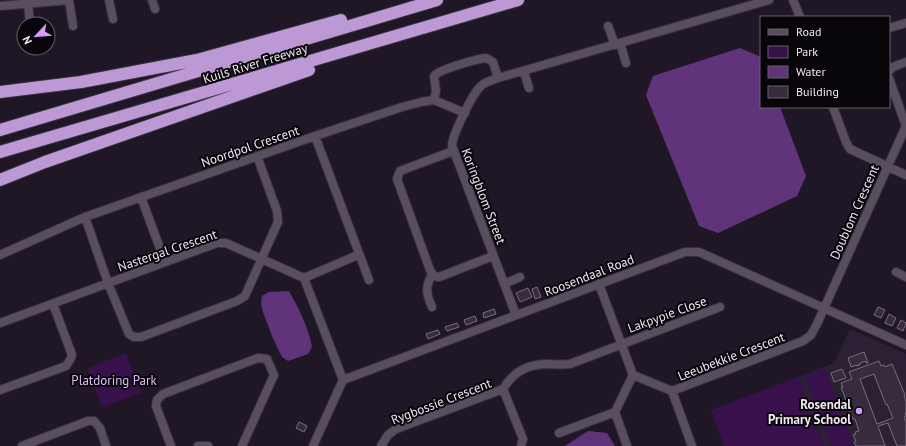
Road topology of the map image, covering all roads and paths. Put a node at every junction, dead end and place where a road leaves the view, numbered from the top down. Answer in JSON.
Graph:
{"nodes":[{"id":1,"x":69,"y":0,"type":"edge"},
{"id":2,"x":109,"y":0,"type":"edge"},
{"id":3,"x":152,"y":0,"type":"edge"},
{"id":4,"x":438,"y":0,"type":"edge"},
{"id":5,"x":518,"y":0,"type":"edge"},
{"id":6,"x":769,"y":0,"type":"edge"},
{"id":7,"x":793,"y":0,"type":"edge"},
{"id":8,"x":28,"y":4,"type":"junction"},
{"id":9,"x":0,"y":6,"type":"edge"},
{"id":10,"x":154,"y":9,"type":"dead end"},
{"id":11,"x":404,"y":10,"type":"junction"},
{"id":12,"x":29,"y":16,"type":"edge"},
{"id":13,"x":800,"y":16,"type":"edge"},
{"id":14,"x":113,"y":19,"type":"dead end"},
{"id":15,"x":906,"y":23,"type":"edge"},
{"id":16,"x":432,"y":25,"type":"junction"},
{"id":17,"x":73,"y":26,"type":"dead end"},
{"id":18,"x":608,"y":26,"type":"dead end"},
{"id":19,"x":890,"y":28,"type":"edge"},
{"id":20,"x":617,"y":44,"type":"junction"},
{"id":21,"x":906,"y":62,"type":"edge"},
{"id":22,"x":626,"y":63,"type":"dead end"},
{"id":23,"x":890,"y":70,"type":"edge"},
{"id":24,"x":524,"y":72,"type":"junction"},
{"id":25,"x":498,"y":78,"type":"junction"},
{"id":26,"x":890,"y":81,"type":"edge"},
{"id":27,"x":528,"y":88,"type":"dead end"},
{"id":28,"x":0,"y":92,"type":"edge"},
{"id":29,"x":434,"y":100,"type":"junction"},
{"id":30,"x":833,"y":108,"type":"edge"},
{"id":31,"x":465,"y":113,"type":"junction"},
{"id":32,"x":906,"y":126,"type":"edge"},
{"id":33,"x":0,"y":130,"type":"edge"},
{"id":34,"x":315,"y":136,"type":"junction"},
{"id":35,"x":453,"y":151,"type":"junction"},
{"id":36,"x":0,"y":152,"type":"edge"},
{"id":37,"x":257,"y":156,"type":"junction"},
{"id":38,"x":888,"y":167,"type":"junction"},
{"id":39,"x":906,"y":175,"type":"edge"},
{"id":40,"x":0,"y":180,"type":"edge"},
{"id":41,"x":141,"y":197,"type":"junction"},
{"id":42,"x":85,"y":217,"type":"junction"},
{"id":43,"x":0,"y":255,"type":"edge"},
{"id":44,"x":358,"y":255,"type":"junction"},
{"id":45,"x":494,"y":256,"type":"junction"},
{"id":46,"x":262,"y":259,"type":"junction"},
{"id":47,"x":166,"y":262,"type":"junction"},
{"id":48,"x":896,"y":272,"type":"dead end"},
{"id":49,"x":432,"y":274,"type":"junction"},
{"id":50,"x":520,"y":277,"type":"dead end"},
{"id":51,"x":906,"y":277,"type":"edge"},
{"id":52,"x":304,"y":278,"type":"junction"},
{"id":53,"x":369,"y":280,"type":"dead end"},
{"id":54,"x":108,"y":283,"type":"junction"},
{"id":55,"x":504,"y":284,"type":"junction"},
{"id":56,"x":599,"y":284,"type":"junction"},
{"id":57,"x":53,"y":304,"type":"junction"},
{"id":58,"x":432,"y":307,"type":"dead end"},
{"id":59,"x":720,"y":307,"type":"dead end"},
{"id":60,"x":824,"y":309,"type":"junction"},
{"id":61,"x":516,"y":315,"type":"junction"},
{"id":62,"x":0,"y":324,"type":"edge"},
{"id":63,"x":622,"y":344,"type":"junction"},
{"id":64,"x":906,"y":345,"type":"edge"},
{"id":65,"x":633,"y":375,"type":"junction"},
{"id":66,"x":343,"y":380,"type":"junction"},
{"id":67,"x":503,"y":389,"type":"junction"},
{"id":68,"x":0,"y":390,"type":"edge"},
{"id":69,"x":672,"y":391,"type":"junction"},
{"id":70,"x":615,"y":412,"type":"junction"},
{"id":71,"x":559,"y":433,"type":"dead end"},
{"id":72,"x":22,"y":446,"type":"edge"},
{"id":73,"x":106,"y":446,"type":"edge"},
{"id":74,"x":171,"y":446,"type":"edge"},
{"id":75,"x":198,"y":446,"type":"edge"},
{"id":76,"x":208,"y":446,"type":"edge"},
{"id":77,"x":242,"y":446,"type":"edge"},
{"id":78,"x":313,"y":446,"type":"edge"},
{"id":79,"x":381,"y":446,"type":"edge"},
{"id":80,"x":522,"y":446,"type":"edge"},
{"id":81,"x":627,"y":446,"type":"edge"},
{"id":82,"x":692,"y":446,"type":"edge"}],
"edges":[{"from":1,"to":8,"type":"street"},
{"from":1,"to":17,"type":"street"},
{"from":2,"to":14,"type":"street"},
{"from":3,"to":10,"type":"street"},
{"from":4,"to":11,"type":"highway","name":"Kuils River Freeway"},
{"from":5,"to":16,"type":"highway","name":"Kuils River Freeway"},
{"from":6,"to":20,"type":"street","name":"Koringblom Street"},
{"from":7,"to":13,"type":"street"},
{"from":8,"to":9,"type":"street"},
{"from":8,"to":12,"type":"street"},
{"from":11,"to":28,"type":"highway"},
{"from":11,"to":33,"type":"highway","name":"Kuils River Freeway"},
{"from":15,"to":19,"type":"street"},
{"from":16,"to":36,"type":"highway","name":"Kuils River Freeway"},
{"from":16,"to":40,"type":"highway"},
{"from":18,"to":20,"type":"street"},
{"from":20,"to":22,"type":"street"},
{"from":20,"to":24,"type":"street","name":"Koringblom Street"},
{"from":21,"to":23,"type":"street"},
{"from":24,"to":25,"type":"street","name":"Koringblom Street"},
{"from":24,"to":27,"type":"street"},
{"from":25,"to":29,"type":"street"},
{"from":25,"to":31,"type":"street","name":"Koringblom Street"},
{"from":26,"to":32,"type":"street"},
{"from":29,"to":31,"type":"street"},
{"from":29,"to":34,"type":"street"},
{"from":30,"to":38,"type":"street"},
{"from":31,"to":35,"type":"street","name":"Koringblom Street"},
{"from":32,"to":38,"type":"street","name":"Doublom Crescent"},
{"from":34,"to":37,"type":"street","name":"Noordpol Crescent"},
{"from":34,"to":44,"type":"street","name":"Noordpol Crescent"},
{"from":35,"to":45,"type":"street","name":"Koringblom Street"},
{"from":35,"to":49,"type":"street"},
{"from":37,"to":41,"type":"street","name":"Noordpol Crescent"},
{"from":37,"to":46,"type":"street"},
{"from":38,"to":39,"type":"street"},
{"from":38,"to":60,"type":"street","name":"Doublom Crescent"},
{"from":41,"to":42,"type":"street","name":"Noordpol Crescent"},
{"from":41,"to":47,"type":"street"},
{"from":42,"to":43,"type":"street","name":"Noordpol Crescent"},
{"from":42,"to":54,"type":"street"},
{"from":44,"to":52,"type":"street"},
{"from":44,"to":53,"type":"street","name":"Noordpol Crescent"},
{"from":45,"to":49,"type":"street"},
{"from":45,"to":55,"type":"street","name":"Koringblom Street"},
{"from":46,"to":47,"type":"street","name":"Nastergal Crescent"},
{"from":46,"to":52,"type":"street","name":"Nastergal Crescent"},
{"from":46,"to":54,"type":"street"},
{"from":47,"to":54,"type":"street","name":"Nastergal Crescent"},
{"from":48,"to":51,"type":"street"},
{"from":49,"to":58,"type":"street"},
{"from":50,"to":55,"type":"street"},
{"from":52,"to":66,"type":"street"},
{"from":54,"to":57,"type":"street","name":"Nastergal Crescent"},
{"from":55,"to":61,"type":"street","name":"Koringblom Street"},
{"from":56,"to":60,"type":"street","name":"Roosendaal Road"},
{"from":56,"to":61,"type":"street","name":"Roosendaal Road"},
{"from":56,"to":63,"type":"street"},
{"from":57,"to":62,"type":"street","name":"Nastergal Crescent"},
{"from":57,"to":68,"type":"street"},
{"from":59,"to":63,"type":"street","name":"Lakpypie Close"},
{"from":60,"to":64,"type":"street","name":"Roosendaal Road"},
{"from":60,"to":69,"type":"street","name":"Leeubekkie Crescent"},
{"from":61,"to":66,"type":"street","name":"Roosendaal Road"},
{"from":63,"to":65,"type":"street"},
{"from":63,"to":67,"type":"street","name":"Lakpypie Close"},
{"from":65,"to":69,"type":"street","name":"Leeubekkie Crescent"},
{"from":65,"to":70,"type":"street"},
{"from":66,"to":78,"type":"street"},
{"from":67,"to":79,"type":"street","name":"Rygbossie Crescent"},
{"from":67,"to":80,"type":"street","name":"Rygbossie Crescent"},
{"from":69,"to":82,"type":"street"},
{"from":70,"to":71,"type":"street"},
{"from":70,"to":81,"type":"street"},
{"from":72,"to":73,"type":"street"},
{"from":74,"to":77,"type":"street"},
{"from":75,"to":76,"type":"street"}]}
